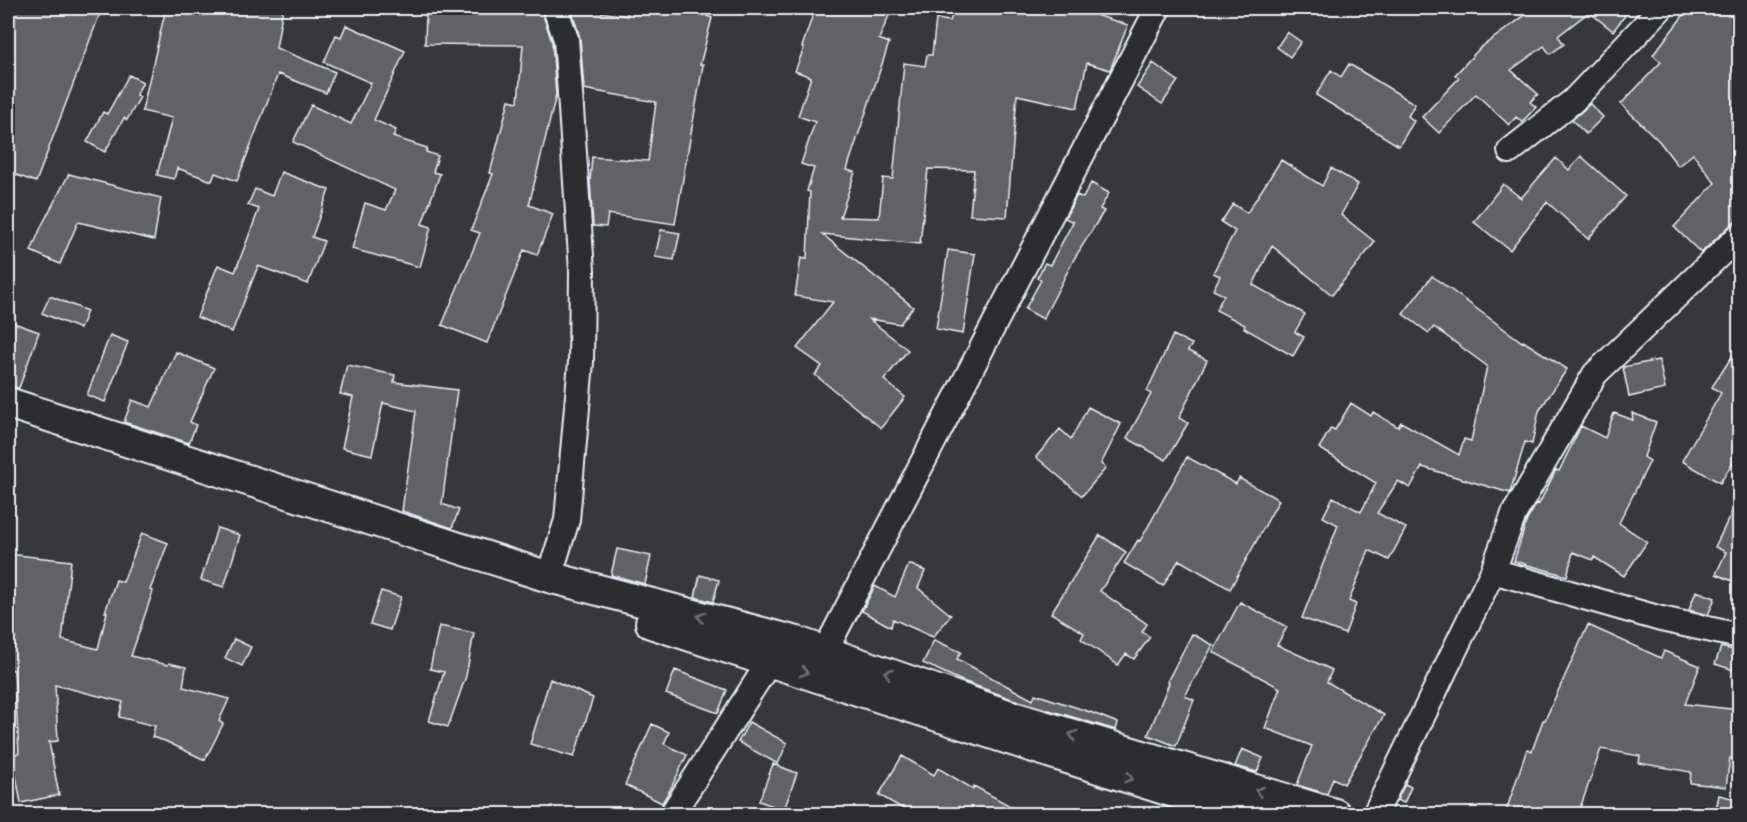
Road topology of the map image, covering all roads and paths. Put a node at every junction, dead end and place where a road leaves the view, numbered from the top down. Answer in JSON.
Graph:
{"nodes":[{"id":1,"x":555,"y":8,"type":"edge"},
{"id":2,"x":1661,"y":8,"type":"edge"},
{"id":3,"x":1152,"y":9,"type":"edge"},
{"id":4,"x":1510,"y":151,"type":"dead end"},
{"id":5,"x":1740,"y":235,"type":"edge"},
{"id":6,"x":8,"y":403,"type":"edge"},
{"id":7,"x":8,"y":419,"type":"edge"},
{"id":8,"x":1493,"y":571,"type":"junction"},
{"id":9,"x":549,"y":577,"type":"junction"},
{"id":10,"x":1740,"y":636,"type":"edge"},
{"id":11,"x":825,"y":651,"type":"junction"},
{"id":12,"x":770,"y":661,"type":"junction"},
{"id":13,"x":1004,"y":726,"type":"junction"},
{"id":14,"x":672,"y":814,"type":"edge"},
{"id":15,"x":1243,"y":814,"type":"edge"},
{"id":16,"x":1335,"y":814,"type":"edge"},
{"id":17,"x":1375,"y":814,"type":"edge"}],
"edges":[{"from":1,"to":9,"type":"street"},
{"from":2,"to":4,"type":"street"},
{"from":3,"to":11,"type":"street"},
{"from":5,"to":8,"type":"street"},
{"from":6,"to":9,"type":"street"},
{"from":7,"to":12,"type":"street"},
{"from":8,"to":10,"type":"street"},
{"from":8,"to":17,"type":"street"},
{"from":11,"to":9,"type":"street","one_way":true},
{"from":13,"to":11,"type":"street","one_way":true},
{"from":12,"to":13,"type":"street","one_way":true},
{"from":12,"to":14,"type":"street"},
{"from":13,"to":15,"type":"street","one_way":true},
{"from":16,"to":13,"type":"street","one_way":true}]}
